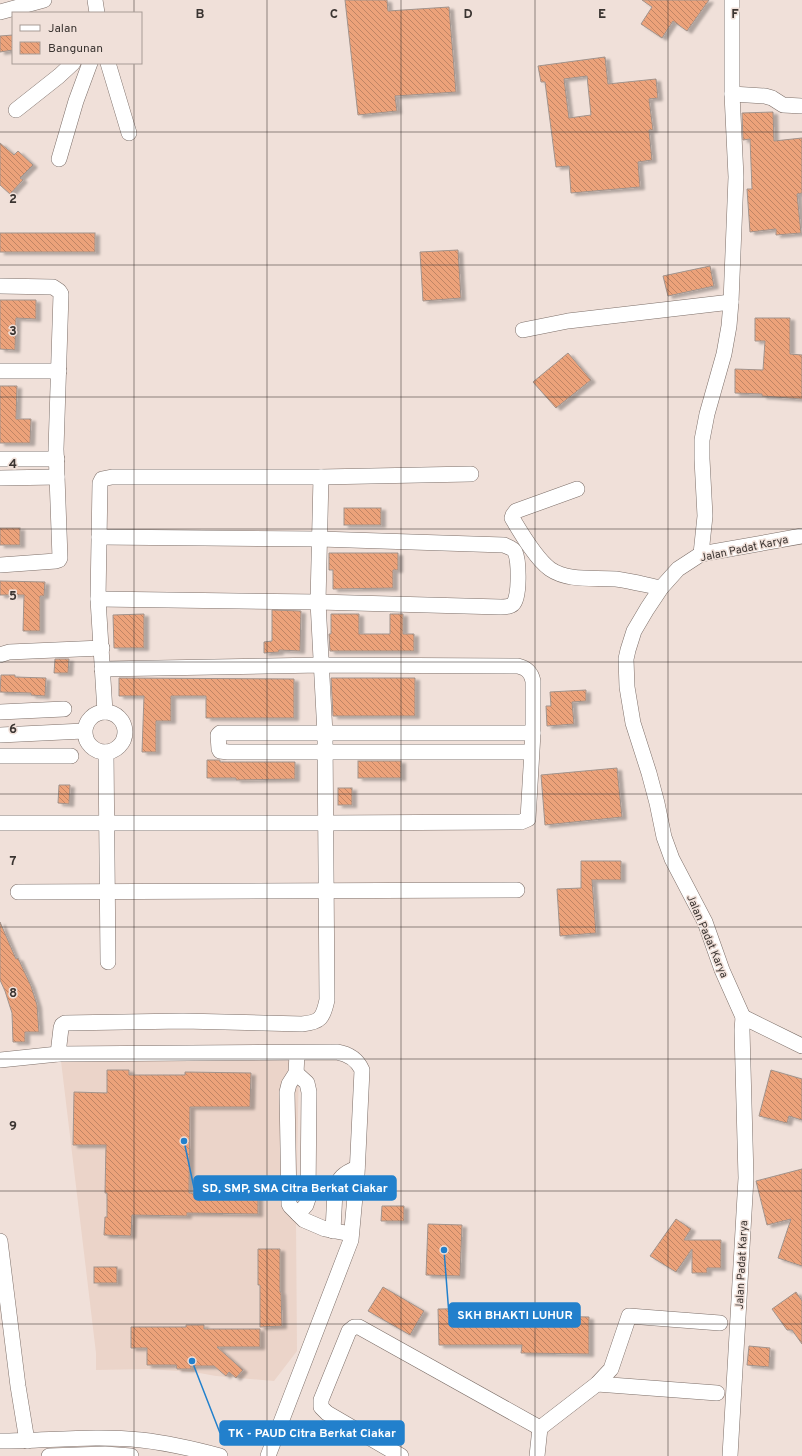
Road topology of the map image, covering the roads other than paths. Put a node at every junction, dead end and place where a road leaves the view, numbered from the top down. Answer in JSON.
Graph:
{"nodes":[{"id":1,"x":44,"y":0,"type":"edge"},
{"id":2,"x":95,"y":0,"type":"edge"},
{"id":3,"x":732,"y":0,"type":"edge"},
{"id":4,"x":0,"y":12,"type":"edge"},
{"id":5,"x":97,"y":12,"type":"edge"},
{"id":6,"x":72,"y":64,"type":"edge"},
{"id":7,"x":90,"y":64,"type":"edge"},
{"id":8,"x":108,"y":64,"type":"edge"},
{"id":9,"x":732,"y":94,"type":"junction"},
{"id":10,"x":802,"y":106,"type":"edge"},
{"id":11,"x":16,"y":110,"type":"dead end"},
{"id":12,"x":129,"y":133,"type":"dead end"},
{"id":13,"x":59,"y":159,"type":"dead end"},
{"id":14,"x":0,"y":286,"type":"edge"},
{"id":15,"x":731,"y":302,"type":"junction"},
{"id":16,"x":523,"y":330,"type":"dead end"},
{"id":17,"x":0,"y":371,"type":"edge"},
{"id":18,"x":59,"y":371,"type":"junction"},
{"id":19,"x":0,"y":459,"type":"edge"},
{"id":20,"x":56,"y":459,"type":"junction"},
{"id":21,"x":471,"y":474,"type":"dead end"},
{"id":22,"x":57,"y":477,"type":"junction"},
{"id":23,"x":321,"y":477,"type":"junction"},
{"id":24,"x":0,"y":478,"type":"edge"},
{"id":25,"x":576,"y":489,"type":"dead end"},
{"id":26,"x":802,"y":536,"type":"edge"},
{"id":27,"x":99,"y":537,"type":"junction"},
{"id":28,"x":320,"y":539,"type":"junction"},
{"id":29,"x":701,"y":554,"type":"junction"},
{"id":30,"x":0,"y":565,"type":"edge"},
{"id":31,"x":661,"y":588,"type":"junction"},
{"id":32,"x":98,"y":599,"type":"junction"},
{"id":33,"x":318,"y":602,"type":"junction"},
{"id":34,"x":102,"y":648,"type":"junction"},
{"id":35,"x":0,"y":655,"type":"edge"},
{"id":36,"x":321,"y":665,"type":"junction"},
{"id":37,"x":102,"y":669,"type":"junction"},
{"id":38,"x":64,"y":710,"type":"dead end"},
{"id":39,"x":0,"y":712,"type":"edge"},
{"id":40,"x":104,"y":712,"type":"junction"},
{"id":41,"x":84,"y":731,"type":"junction"},
{"id":42,"x":533,"y":733,"type":"junction"},
{"id":43,"x":325,"y":734,"type":"junction"},
{"id":44,"x":0,"y":735,"type":"edge"},
{"id":45,"x":106,"y":752,"type":"junction"},
{"id":46,"x":325,"y":752,"type":"junction"},
{"id":47,"x":531,"y":752,"type":"junction"},
{"id":48,"x":0,"y":756,"type":"edge"},
{"id":49,"x":70,"y":756,"type":"dead end"},
{"id":50,"x":0,"y":823,"type":"edge"},
{"id":51,"x":107,"y":823,"type":"junction"},
{"id":52,"x":326,"y":823,"type":"junction"},
{"id":53,"x":518,"y":890,"type":"dead end"},
{"id":54,"x":326,"y":891,"type":"junction"},
{"id":55,"x":18,"y":892,"type":"dead end"},
{"id":56,"x":107,"y":892,"type":"junction"},
{"id":57,"x":108,"y":962,"type":"dead end"},
{"id":58,"x":743,"y":1017,"type":"junction"},
{"id":59,"x":802,"y":1046,"type":"edge"},
{"id":60,"x":58,"y":1054,"type":"junction"},
{"id":61,"x":297,"y":1054,"type":"junction"},
{"id":62,"x":0,"y":1060,"type":"edge"},
{"id":63,"x":296,"y":1073,"type":"junction"},
{"id":64,"x":357,"y":1168,"type":"junction"},
{"id":65,"x":298,"y":1214,"type":"junction"},
{"id":66,"x":333,"y":1231,"type":"junction"},
{"id":67,"x":351,"y":1234,"type":"junction"},
{"id":68,"x":0,"y":1241,"type":"edge"},
{"id":69,"x":0,"y":1248,"type":"edge"},
{"id":70,"x":720,"y":1323,"type":"dead end"},
{"id":71,"x":597,"y":1384,"type":"junction"},
{"id":72,"x":717,"y":1393,"type":"dead end"},
{"id":73,"x":540,"y":1428,"type":"junction"},
{"id":74,"x":0,"y":1441,"type":"edge"},
{"id":75,"x":27,"y":1441,"type":"junction"},
{"id":76,"x":49,"y":1456,"type":"edge"},
{"id":77,"x":131,"y":1456,"type":"edge"},
{"id":78,"x":220,"y":1456,"type":"edge"},
{"id":79,"x":268,"y":1456,"type":"edge"},
{"id":80,"x":401,"y":1456,"type":"edge"},
{"id":81,"x":537,"y":1456,"type":"edge"},
{"id":82,"x":730,"y":1456,"type":"edge"}],
"edges":[{"from":1,"to":4,"type":"street"},
{"from":2,"to":5,"type":"street"},
{"from":3,"to":9,"type":"street"},
{"from":6,"to":11,"type":"street"},
{"from":7,"to":13,"type":"street"},
{"from":8,"to":12,"type":"street"},
{"from":9,"to":10,"type":"street"},
{"from":9,"to":15,"type":"street"},
{"from":14,"to":18,"type":"street"},
{"from":15,"to":16,"type":"street"},
{"from":15,"to":29,"type":"street"},
{"from":17,"to":18,"type":"street"},
{"from":18,"to":20,"type":"street"},
{"from":19,"to":20,"type":"street"},
{"from":20,"to":22,"type":"street"},
{"from":21,"to":23,"type":"street"},
{"from":22,"to":24,"type":"street"},
{"from":22,"to":30,"type":"street"},
{"from":23,"to":27,"type":"street"},
{"from":23,"to":28,"type":"street"},
{"from":25,"to":31,"type":"street"},
{"from":26,"to":29,"type":"street","name":"Jalan Padat Karya"},
{"from":27,"to":28,"type":"street"},
{"from":27,"to":32,"type":"street"},
{"from":28,"to":33,"type":"street"},
{"from":28,"to":33,"type":"street"},
{"from":29,"to":31,"type":"street","name":"Jalan Padat Karya"},
{"from":31,"to":58,"type":"street","name":"Jalan Padat Karya"},
{"from":32,"to":33,"type":"street"},
{"from":32,"to":34,"type":"street"},
{"from":33,"to":36,"type":"street"},
{"from":34,"to":35,"type":"street"},
{"from":34,"to":37,"type":"street"},
{"from":36,"to":37,"type":"street"},
{"from":36,"to":42,"type":"street"},
{"from":36,"to":43,"type":"street"},
{"from":37,"to":40,"type":"street"},
{"from":38,"to":39,"type":"street"},
{"from":40,"to":41,"type":"street"},
{"from":40,"to":45,"type":"street"},
{"from":41,"to":44,"type":"street"},
{"from":41,"to":45,"type":"street"},
{"from":42,"to":43,"type":"street"},
{"from":42,"to":47,"type":"street"},
{"from":43,"to":46,"type":"street"},
{"from":43,"to":46,"type":"street"},
{"from":45,"to":51,"type":"street"},
{"from":46,"to":47,"type":"street"},
{"from":46,"to":52,"type":"street"},
{"from":47,"to":52,"type":"street"},
{"from":48,"to":49,"type":"street"},
{"from":50,"to":51,"type":"street"},
{"from":51,"to":52,"type":"street"},
{"from":51,"to":56,"type":"street"},
{"from":52,"to":54,"type":"street"},
{"from":53,"to":54,"type":"street"},
{"from":54,"to":56,"type":"street"},
{"from":54,"to":60,"type":"street"},
{"from":55,"to":56,"type":"street"},
{"from":56,"to":57,"type":"street"},
{"from":58,"to":59,"type":"street"},
{"from":58,"to":82,"type":"street","name":"Jalan Padat Karya"},
{"from":60,"to":61,"type":"street"},
{"from":60,"to":62,"type":"street"},
{"from":61,"to":63,"type":"street"},
{"from":61,"to":64,"type":"street"},
{"from":63,"to":65,"type":"street"},
{"from":63,"to":65,"type":"street"},
{"from":64,"to":66,"type":"street"},
{"from":64,"to":67,"type":"street"},
{"from":65,"to":66,"type":"street"},
{"from":66,"to":67,"type":"street"},
{"from":67,"to":79,"type":"street"},
{"from":68,"to":69,"type":"street"},
{"from":69,"to":75,"type":"street"},
{"from":70,"to":71,"type":"street"},
{"from":71,"to":72,"type":"street"},
{"from":71,"to":73,"type":"street"},
{"from":73,"to":80,"type":"street"},
{"from":73,"to":81,"type":"street"},
{"from":74,"to":75,"type":"street"},
{"from":75,"to":78,"type":"street"},
{"from":76,"to":77,"type":"street"}]}
